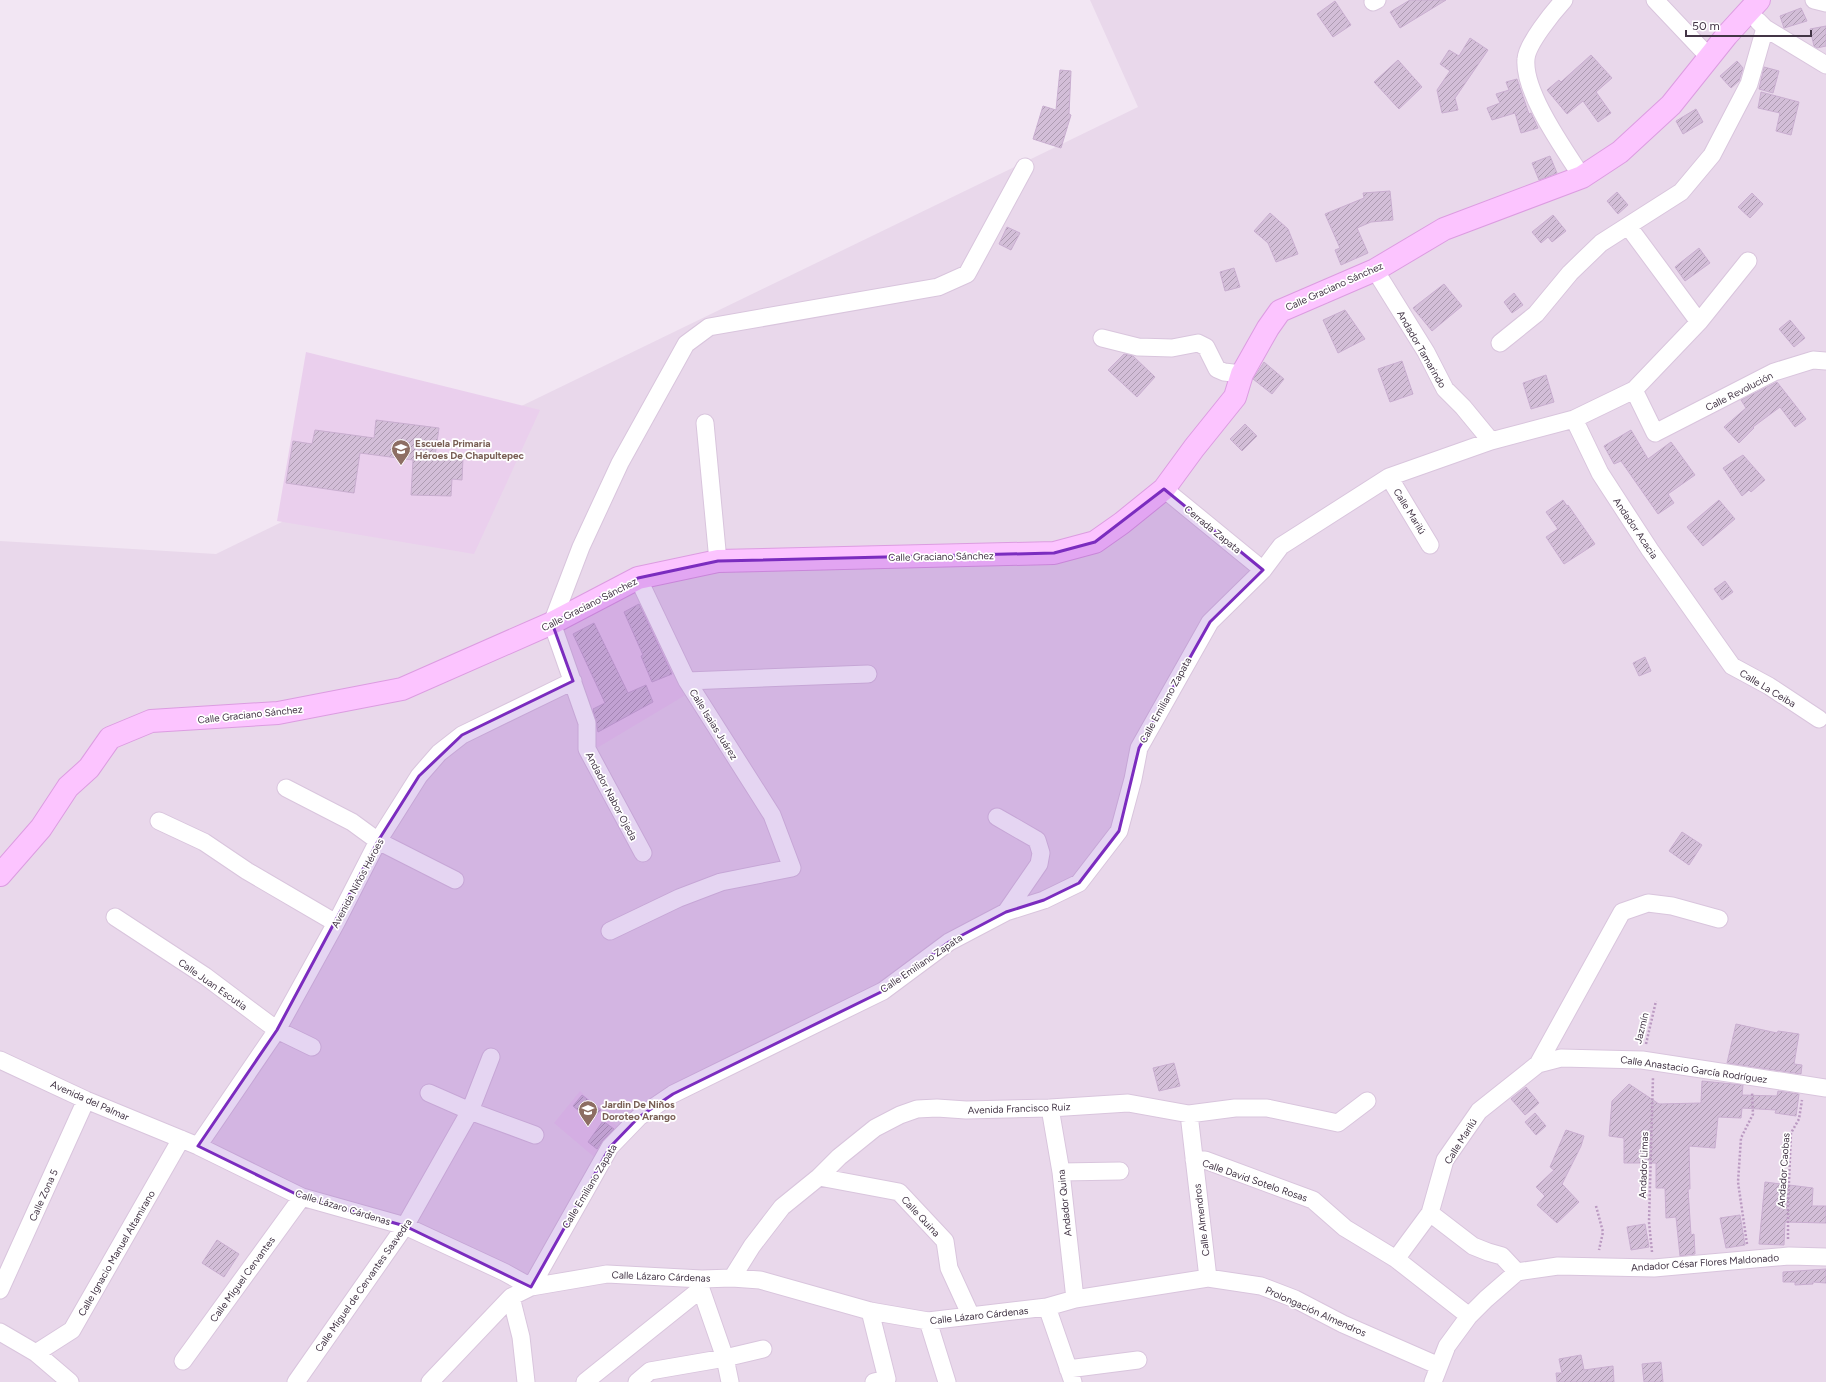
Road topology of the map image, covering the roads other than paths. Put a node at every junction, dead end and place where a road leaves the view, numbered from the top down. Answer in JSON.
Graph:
{"nodes":[{"id":1,"x":1564,"y":0,"type":"edge"},
{"id":2,"x":1655,"y":0,"type":"edge"},
{"id":3,"x":1814,"y":0,"type":"edge"},
{"id":4,"x":1826,"y":3,"type":"edge"},
{"id":5,"x":1755,"y":6,"type":"edge"},
{"id":6,"x":1765,"y":28,"type":"junction"},
{"id":7,"x":1708,"y":57,"type":"junction"},
{"id":8,"x":1826,"y":65,"type":"edge"},
{"id":9,"x":1025,"y":167,"type":"dead end"},
{"id":10,"x":1582,"y":177,"type":"junction"},
{"id":11,"x":1628,"y":226,"type":"junction"},
{"id":12,"x":1748,"y":261,"type":"dead end"},
{"id":13,"x":1375,"y":270,"type":"junction"},
{"id":14,"x":1699,"y":322,"type":"junction"},
{"id":15,"x":1102,"y":338,"type":"dead end"},
{"id":16,"x":1500,"y":343,"type":"dead end"},
{"id":17,"x":1826,"y":361,"type":"edge"},
{"id":18,"x":1242,"y":374,"type":"junction"},
{"id":19,"x":1634,"y":390,"type":"junction"},
{"id":20,"x":1574,"y":419,"type":"junction"},
{"id":21,"x":704,"y":424,"type":"dead end"},
{"id":22,"x":1491,"y":441,"type":"junction"},
{"id":23,"x":1389,"y":477,"type":"junction"},
{"id":24,"x":1164,"y":489,"type":"junction"},
{"id":25,"x":1430,"y":545,"type":"dead end"},
{"id":26,"x":718,"y":561,"type":"junction"},
{"id":27,"x":1263,"y":570,"type":"junction"},
{"id":28,"x":638,"y":578,"type":"junction"},
{"id":29,"x":552,"y":623,"type":"junction"},
{"id":30,"x":1709,"y":631,"type":"joint"},
{"id":31,"x":868,"y":674,"type":"dead end"},
{"id":32,"x":573,"y":681,"type":"junction"},
{"id":33,"x":687,"y":681,"type":"junction"},
{"id":34,"x":1820,"y":719,"type":"dead end"},
{"id":35,"x":286,"y":788,"type":"dead end"},
{"id":36,"x":997,"y":817,"type":"dead end"},
{"id":37,"x":159,"y":821,"type":"dead end"},
{"id":38,"x":378,"y":841,"type":"junction"},
{"id":39,"x":642,"y":853,"type":"dead end"},
{"id":40,"x":0,"y":875,"type":"edge"},
{"id":41,"x":455,"y":880,"type":"dead end"},
{"id":42,"x":1006,"y":912,"type":"junction"},
{"id":43,"x":115,"y":917,"type":"dead end"},
{"id":44,"x":1719,"y":919,"type":"dead end"},
{"id":45,"x":336,"y":923,"type":"junction"},
{"id":46,"x":610,"y":931,"type":"dead end"},
{"id":47,"x":277,"y":1030,"type":"junction"},
{"id":48,"x":312,"y":1047,"type":"dead end"},
{"id":49,"x":491,"y":1057,"type":"dead end"},
{"id":50,"x":0,"y":1060,"type":"edge"},
{"id":51,"x":1538,"y":1064,"type":"junction"},
{"id":52,"x":1826,"y":1088,"type":"edge"},
{"id":53,"x":429,"y":1093,"type":"dead end"},
{"id":54,"x":86,"y":1100,"type":"junction"},
{"id":55,"x":1367,"y":1101,"type":"dead end"},
{"id":56,"x":1050,"y":1108,"type":"junction"},
{"id":57,"x":470,"y":1111,"type":"junction"},
{"id":58,"x":1189,"y":1114,"type":"junction"},
{"id":59,"x":535,"y":1135,"type":"dead end"},
{"id":60,"x":181,"y":1139,"type":"junction"},
{"id":61,"x":198,"y":1146,"type":"junction"},
{"id":62,"x":1194,"y":1160,"type":"junction"},
{"id":63,"x":1120,"y":1171,"type":"dead end"},
{"id":64,"x":1061,"y":1172,"type":"junction"},
{"id":65,"x":819,"y":1178,"type":"junction"},
{"id":66,"x":302,"y":1197,"type":"junction"},
{"id":67,"x":1430,"y":1213,"type":"junction"},
{"id":68,"x":405,"y":1226,"type":"junction"},
{"id":69,"x":1826,"y":1257,"type":"edge"},
{"id":70,"x":1396,"y":1259,"type":"junction"},
{"id":71,"x":1517,"y":1272,"type":"junction"},
{"id":72,"x":732,"y":1278,"type":"junction"},
{"id":73,"x":1208,"y":1278,"type":"junction"},
{"id":74,"x":701,"y":1284,"type":"junction"},
{"id":75,"x":531,"y":1287,"type":"junction"},
{"id":76,"x":0,"y":1290,"type":"edge"},
{"id":77,"x":511,"y":1298,"type":"junction"},
{"id":78,"x":1075,"y":1299,"type":"junction"},
{"id":79,"x":1047,"y":1308,"type":"junction"},
{"id":80,"x":870,"y":1311,"type":"junction"},
{"id":81,"x":971,"y":1316,"type":"junction"},
{"id":82,"x":1469,"y":1316,"type":"junction"},
{"id":83,"x":928,"y":1321,"type":"junction"},
{"id":84,"x":0,"y":1332,"type":"edge"},
{"id":85,"x":763,"y":1349,"type":"dead end"},
{"id":86,"x":36,"y":1353,"type":"junction"},
{"id":87,"x":725,"y":1358,"type":"junction"},
{"id":88,"x":1138,"y":1360,"type":"dead end"},
{"id":89,"x":183,"y":1361,"type":"dead end"},
{"id":90,"x":1439,"y":1366,"type":"junction"},
{"id":91,"x":1071,"y":1376,"type":"edge"},
{"id":92,"x":70,"y":1382,"type":"edge"},
{"id":93,"x":296,"y":1382,"type":"edge"},
{"id":94,"x":430,"y":1382,"type":"edge"},
{"id":95,"x":526,"y":1382,"type":"edge"},
{"id":96,"x":585,"y":1382,"type":"edge"},
{"id":97,"x":637,"y":1382,"type":"edge"},
{"id":98,"x":730,"y":1382,"type":"edge"},
{"id":99,"x":874,"y":1382,"type":"edge"},
{"id":100,"x":947,"y":1382,"type":"edge"},
{"id":101,"x":1432,"y":1382,"type":"edge"}],
"edges":[{"from":1,"to":10,"type":"street"},
{"from":2,"to":7,"type":"street"},
{"from":3,"to":4,"type":"street"},
{"from":5,"to":6,"type":"street"},
{"from":5,"to":7,"type":"street","name":"Calle Graciano Sánchez"},
{"from":6,"to":8,"type":"street"},
{"from":6,"to":11,"type":"street"},
{"from":7,"to":10,"type":"street","name":"Calle Graciano Sánchez"},
{"from":9,"to":29,"type":"street"},
{"from":10,"to":13,"type":"street","name":"Calle Graciano Sánchez"},
{"from":11,"to":14,"type":"street"},
{"from":11,"to":16,"type":"street"},
{"from":12,"to":14,"type":"street"},
{"from":13,"to":18,"type":"street","name":"Calle Graciano Sánchez"},
{"from":13,"to":22,"type":"street","name":"Andador Tamarindo"},
{"from":14,"to":19,"type":"street"},
{"from":15,"to":18,"type":"street"},
{"from":17,"to":19,"type":"street","name":"Calle Revolución"},
{"from":18,"to":24,"type":"street","name":"Calle Graciano Sánchez"},
{"from":19,"to":20,"type":"street","name":"Calle Emiliano Zapata"},
{"from":20,"to":22,"type":"street","name":"Calle Emiliano Zapata"},
{"from":20,"to":30,"type":"street","name":"Andador Acacia"},
{"from":21,"to":26,"type":"street"},
{"from":22,"to":23,"type":"street","name":"Calle Emiliano Zapata"},
{"from":23,"to":25,"type":"street","name":"Calle Marilú"},
{"from":23,"to":27,"type":"street","name":"Calle Emiliano Zapata"},
{"from":24,"to":26,"type":"street","name":"Calle Graciano Sánchez"},
{"from":24,"to":27,"type":"street","name":"Cerrada Zapata"},
{"from":26,"to":28,"type":"street","name":"Calle Graciano Sánchez"},
{"from":27,"to":42,"type":"street","name":"Calle Emiliano Zapata"},
{"from":28,"to":29,"type":"street","name":"Calle Graciano Sánchez"},
{"from":28,"to":33,"type":"street","name":"Calle Isaias Juárez"},
{"from":29,"to":32,"type":"street","name":"Andador Nabor Ojeda"},
{"from":29,"to":40,"type":"street","name":"Calle Graciano Sánchez"},
{"from":30,"to":34,"type":"street","name":"Calle La Ceiba"},
{"from":31,"to":33,"type":"street"},
{"from":32,"to":38,"type":"street","name":"Avenida Niños Héroes"},
{"from":32,"to":39,"type":"street","name":"Andador Nabor Ojeda"},
{"from":33,"to":46,"type":"street","name":"Calle Isaias Juárez"},
{"from":35,"to":38,"type":"street"},
{"from":36,"to":42,"type":"street"},
{"from":37,"to":45,"type":"street"},
{"from":38,"to":41,"type":"street"},
{"from":38,"to":45,"type":"street","name":"Avenida Niños Héroes"},
{"from":42,"to":75,"type":"street","name":"Calle Emiliano Zapata"},
{"from":43,"to":47,"type":"street","name":"Calle Juan Escutia"},
{"from":44,"to":51,"type":"street"},
{"from":45,"to":47,"type":"street","name":"Avenida Niños Héroes"},
{"from":47,"to":48,"type":"street","name":"Calle Juan Escutia"},
{"from":47,"to":61,"type":"street","name":"Avenida Niños Héroes"},
{"from":49,"to":57,"type":"street","name":"Calle Miguel de Cervantes Saavedra"},
{"from":50,"to":54,"type":"street","name":"Avenida del Palmar"},
{"from":51,"to":52,"type":"street","name":"Calle Anastacio García Rodríguez"},
{"from":51,"to":67,"type":"street","name":"Calle Marilú"},
{"from":53,"to":57,"type":"street"},
{"from":54,"to":60,"type":"street","name":"Avenida del Palmar"},
{"from":54,"to":76,"type":"street","name":"Calle Zona 5"},
{"from":55,"to":58,"type":"street","name":"Avenida Francisco Ruiz"},
{"from":56,"to":58,"type":"street","name":"Avenida Francisco Ruiz"},
{"from":56,"to":64,"type":"street","name":"Andador Quina"},
{"from":56,"to":65,"type":"street","name":"Avenida Francisco Ruiz"},
{"from":57,"to":59,"type":"street"},
{"from":57,"to":68,"type":"street","name":"Calle Miguel de Cervantes Saavedra"},
{"from":58,"to":62,"type":"street","name":"Calle Almendros"},
{"from":60,"to":61,"type":"street","name":"Calle Lázaro Cárdenas"},
{"from":60,"to":86,"type":"street","name":"Calle Ignacio Manuel Altamirano"},
{"from":61,"to":66,"type":"street","name":"Calle Lázaro Cárdenas"},
{"from":62,"to":70,"type":"street","name":"Calle David Sotelo Rosas"},
{"from":62,"to":73,"type":"street","name":"Calle Almendros"},
{"from":63,"to":64,"type":"street"},
{"from":64,"to":78,"type":"street","name":"Andador Quina"},
{"from":65,"to":72,"type":"street","name":"Avenida Francisco Ruiz"},
{"from":65,"to":81,"type":"street","name":"Calle Quina"},
{"from":66,"to":68,"type":"street","name":"Calle Lázaro Cárdenas"},
{"from":66,"to":89,"type":"street","name":"Calle Miguel Cervantes"},
{"from":67,"to":70,"type":"street","name":"Calle Marilú"},
{"from":67,"to":71,"type":"street"},
{"from":68,"to":75,"type":"street","name":"Calle Lázaro Cárdenas"},
{"from":68,"to":93,"type":"street","name":"Calle Miguel de Cervantes Saavedra"},
{"from":69,"to":71,"type":"street","name":"Andador César Flores Maldonado"},
{"from":70,"to":82,"type":"street","name":"Calle David Sotelo Rosas"},
{"from":71,"to":82,"type":"street"},
{"from":72,"to":74,"type":"street","name":"Calle Lázaro Cárdenas"},
{"from":72,"to":80,"type":"street","name":"Calle Lázaro Cárdenas"},
{"from":73,"to":78,"type":"street","name":"Prolongación Almendros"},
{"from":73,"to":90,"type":"street","name":"Prolongación Almendros"},
{"from":74,"to":75,"type":"street","name":"Calle Lázaro Cárdenas"},
{"from":74,"to":87,"type":"street"},
{"from":74,"to":96,"type":"street"},
{"from":75,"to":77,"type":"street"},
{"from":77,"to":94,"type":"street"},
{"from":77,"to":95,"type":"street"},
{"from":78,"to":79,"type":"street","name":"Prolongación Almendros"},
{"from":79,"to":81,"type":"street","name":"Calle Lázaro Cárdenas"},
{"from":79,"to":91,"type":"street"},
{"from":80,"to":83,"type":"street","name":"Calle Lázaro Cárdenas"},
{"from":80,"to":99,"type":"street"},
{"from":81,"to":83,"type":"street","name":"Calle Lázaro Cárdenas"},
{"from":82,"to":90,"type":"street"},
{"from":83,"to":100,"type":"street"},
{"from":84,"to":86,"type":"street"},
{"from":85,"to":87,"type":"street"},
{"from":86,"to":92,"type":"street"},
{"from":87,"to":97,"type":"street"},
{"from":87,"to":98,"type":"street"},
{"from":88,"to":91,"type":"street"},
{"from":90,"to":101,"type":"street"}]}
